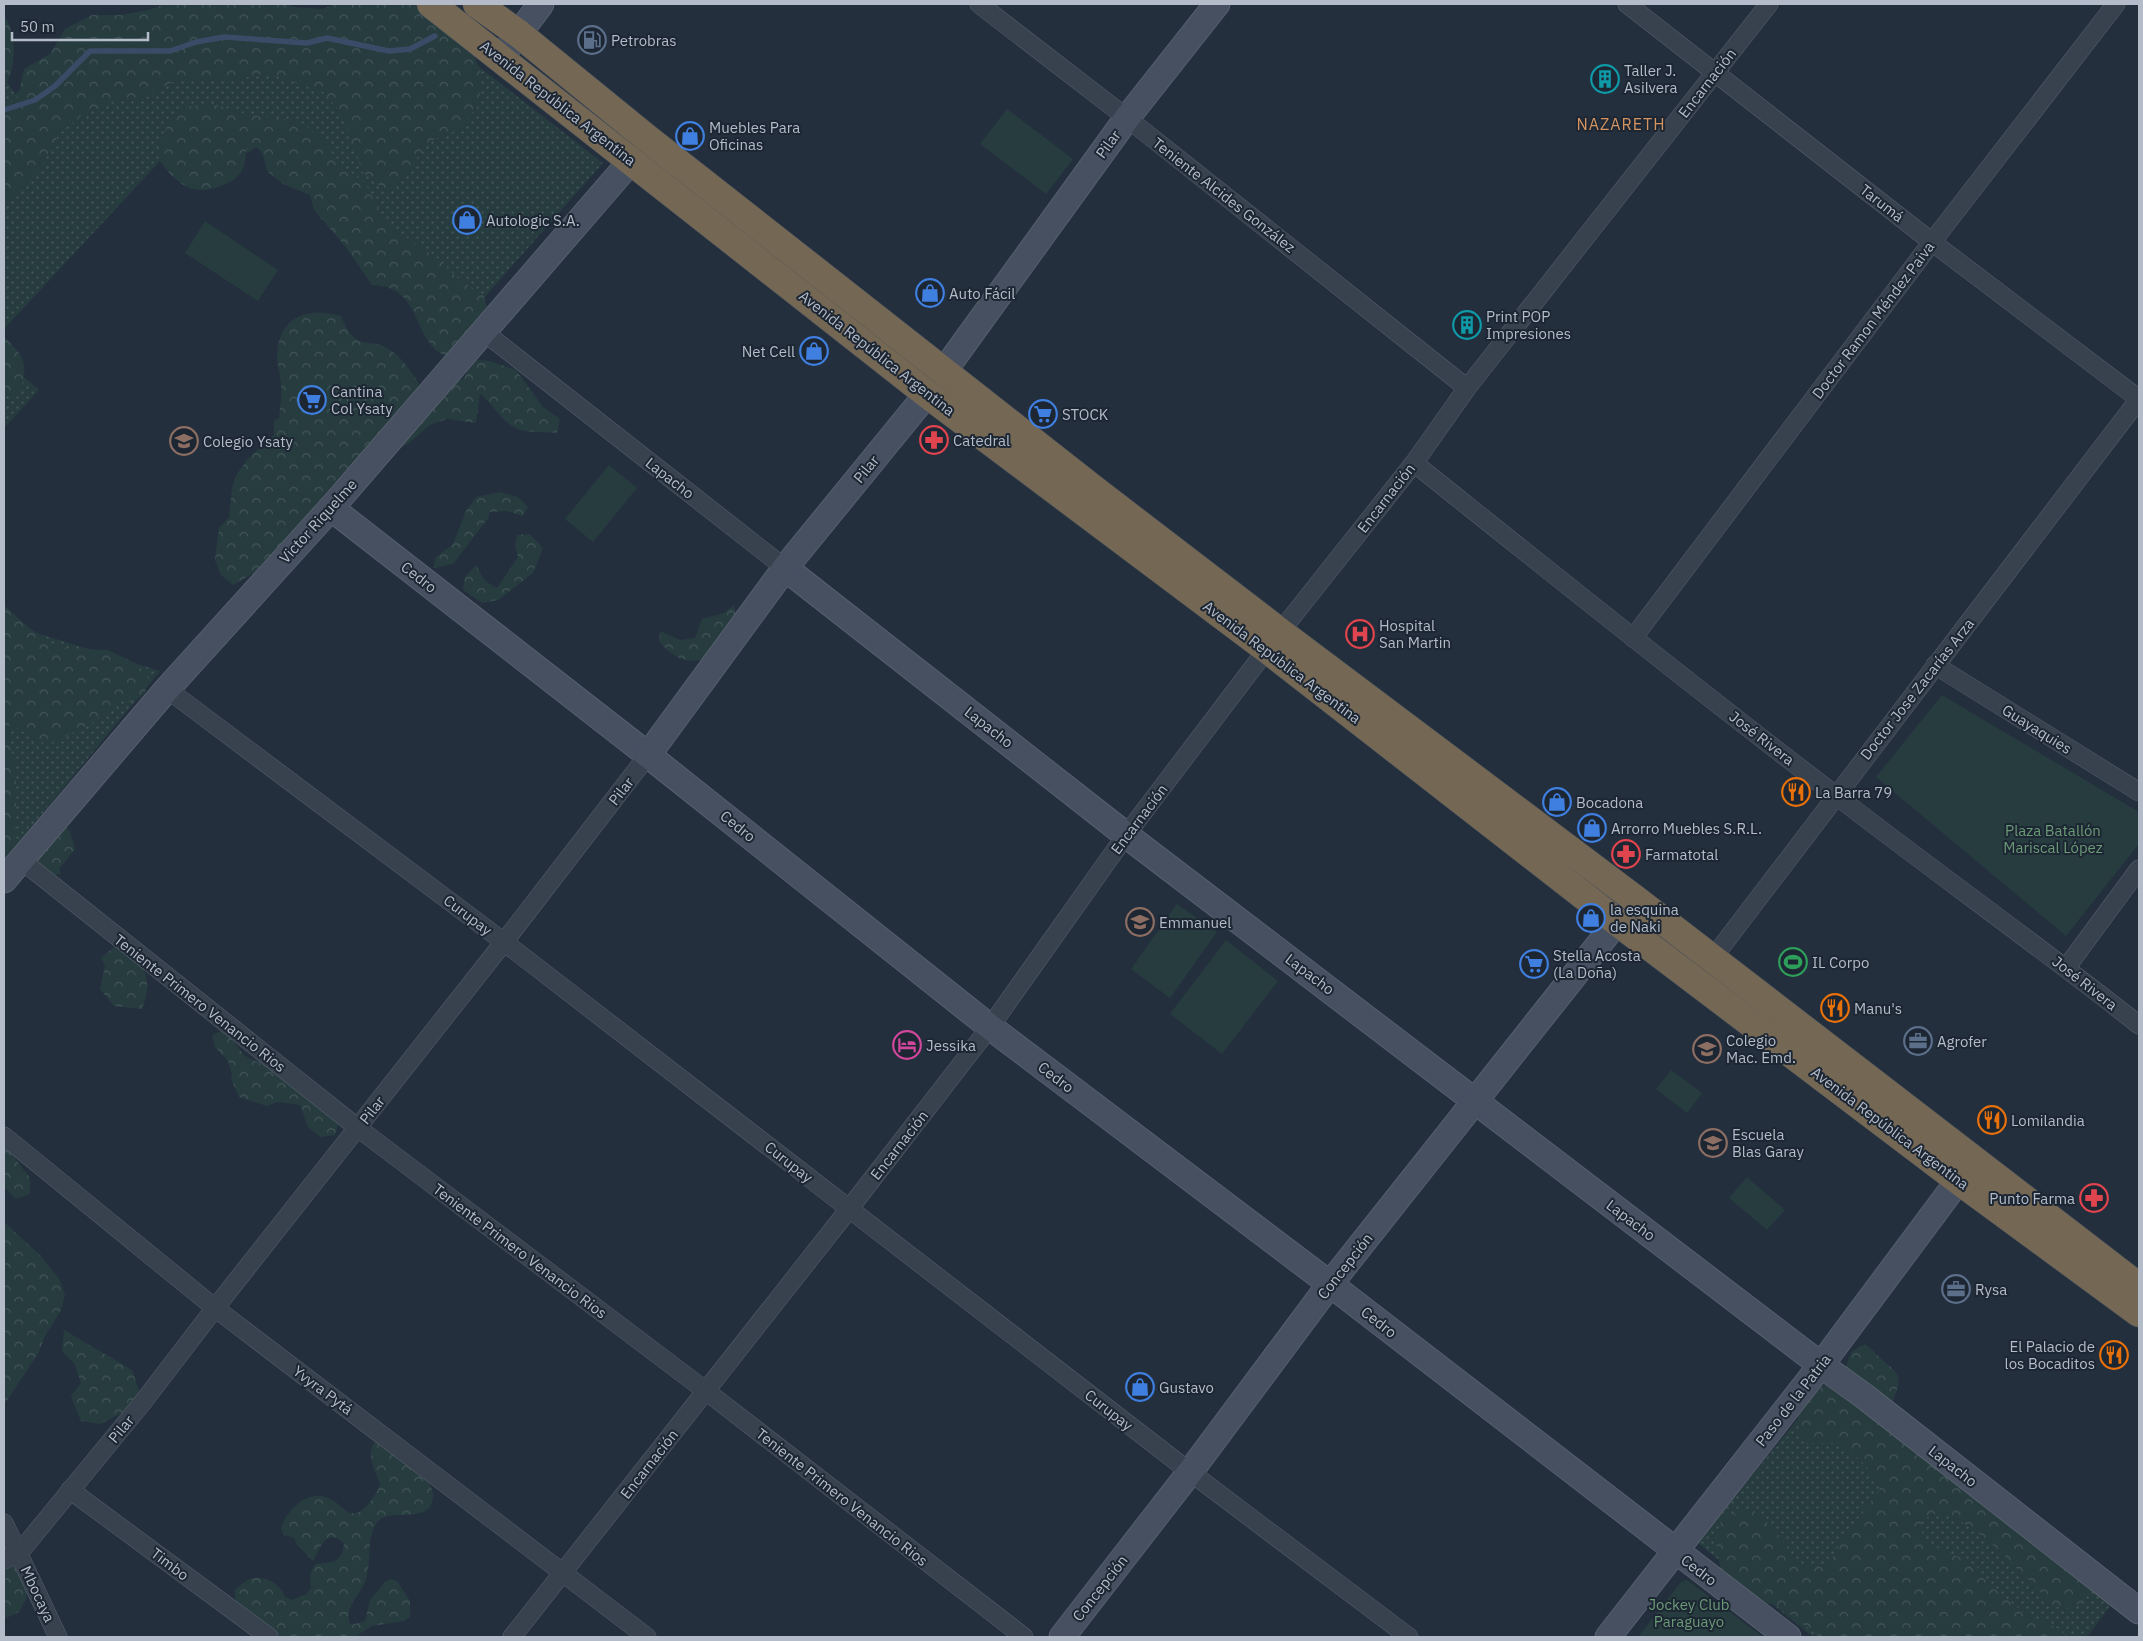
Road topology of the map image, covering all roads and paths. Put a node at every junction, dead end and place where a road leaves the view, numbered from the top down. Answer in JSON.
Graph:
{"nodes":[{"id":1,"x":431,"y":4,"type":"edge"},
{"id":2,"x":477,"y":4,"type":"edge"},
{"id":3,"x":541,"y":4,"type":"edge"},
{"id":4,"x":979,"y":4,"type":"edge"},
{"id":5,"x":1217,"y":4,"type":"edge"},
{"id":6,"x":1627,"y":4,"type":"edge"},
{"id":7,"x":1769,"y":4,"type":"edge"},
{"id":8,"x":2116,"y":4,"type":"edge"},
{"id":9,"x":519,"y":34,"type":"junction"},
{"id":10,"x":501,"y":57,"type":"junction"},
{"id":11,"x":1715,"y":73,"type":"junction"},
{"id":12,"x":1127,"y":118,"type":"junction"},
{"id":13,"x":631,"y":161,"type":"junction"},
{"id":14,"x":1932,"y":242,"type":"junction"},
{"id":15,"x":484,"y":332,"type":"junction"},
{"id":16,"x":944,"y":371,"type":"junction"},
{"id":17,"x":1467,"y":388,"type":"junction"},
{"id":18,"x":927,"y":394,"type":"junction"},
{"id":19,"x":2139,"y":399,"type":"edge"},
{"id":20,"x":1414,"y":463,"type":"junction"},
{"id":21,"x":331,"y":508,"type":"junction"},
{"id":22,"x":786,"y":568,"type":"junction"},
{"id":23,"x":1633,"y":638,"type":"junction"},
{"id":24,"x":1274,"y":641,"type":"junction"},
{"id":25,"x":1935,"y":665,"type":"junction"},
{"id":26,"x":167,"y":689,"type":"junction"},
{"id":27,"x":648,"y":755,"type":"junction"},
{"id":28,"x":2139,"y":792,"type":"edge"},
{"id":29,"x":1835,"y":795,"type":"junction"},
{"id":30,"x":1126,"y":835,"type":"junction"},
{"id":31,"x":20,"y":860,"type":"junction"},
{"id":32,"x":2139,"y":869,"type":"edge"},
{"id":33,"x":4,"y":880,"type":"edge"},
{"id":34,"x":1635,"y":899,"type":"junction"},
{"id":35,"x":1616,"y":921,"type":"junction"},
{"id":36,"x":504,"y":942,"type":"junction"},
{"id":37,"x":1712,"y":958,"type":"junction"},
{"id":38,"x":2066,"y":968,"type":"junction"},
{"id":39,"x":1696,"y":980,"type":"junction"},
{"id":40,"x":2139,"y":1025,"type":"edge"},
{"id":41,"x":990,"y":1027,"type":"junction"},
{"id":42,"x":1476,"y":1101,"type":"junction"},
{"id":43,"x":358,"y":1128,"type":"junction"},
{"id":44,"x":4,"y":1136,"type":"edge"},
{"id":45,"x":1966,"y":1170,"type":"junction"},
{"id":46,"x":849,"y":1209,"type":"junction"},
{"id":47,"x":1330,"y":1284,"type":"junction"},
{"id":48,"x":2139,"y":1287,"type":"edge"},
{"id":49,"x":214,"y":1308,"type":"junction"},
{"id":50,"x":2139,"y":1313,"type":"edge"},
{"id":51,"x":1821,"y":1365,"type":"junction"},
{"id":52,"x":706,"y":1391,"type":"junction"},
{"id":53,"x":1190,"y":1472,"type":"junction"},
{"id":54,"x":70,"y":1490,"type":"junction"},
{"id":55,"x":4,"y":1523,"type":"edge"},
{"id":56,"x":1675,"y":1551,"type":"junction"},
{"id":57,"x":11,"y":1557,"type":"edge"},
{"id":58,"x":563,"y":1572,"type":"junction"},
{"id":59,"x":2139,"y":1611,"type":"edge"},
{"id":60,"x":58,"y":1637,"type":"edge"},
{"id":61,"x":269,"y":1637,"type":"edge"},
{"id":62,"x":512,"y":1637,"type":"edge"},
{"id":63,"x":647,"y":1637,"type":"edge"},
{"id":64,"x":1024,"y":1637,"type":"edge"},
{"id":65,"x":1062,"y":1637,"type":"edge"},
{"id":66,"x":1409,"y":1637,"type":"edge"},
{"id":67,"x":1608,"y":1637,"type":"edge"},
{"id":68,"x":1788,"y":1637,"type":"edge"}],
"edges":[{"from":1,"to":10,"type":"highway","name":"Avenida República Argentina"},
{"from":2,"to":9,"type":"highway","name":"Avenida República Argentina"},
{"from":3,"to":9,"type":"street"},
{"from":4,"to":12,"type":"street","name":"Teniente Alcides González"},
{"from":5,"to":12,"type":"street","name":"Pilar"},
{"from":6,"to":11,"type":"street","name":"Tarumá"},
{"from":7,"to":11,"type":"street","name":"Encarnación"},
{"from":8,"to":14,"type":"street","name":"Doctor Ramon Méndez Paiva"},
{"from":9,"to":10,"type":"street"},
{"from":9,"to":16,"type":"highway","name":"Avenida República Argentina"},
{"from":10,"to":13,"type":"highway","name":"Avenida República Argentina"},
{"from":11,"to":14,"type":"street","name":"Tarumá"},
{"from":11,"to":17,"type":"street","name":"Encarnación"},
{"from":12,"to":16,"type":"street","name":"Pilar"},
{"from":12,"to":17,"type":"street","name":"Teniente Alcides González"},
{"from":13,"to":15,"type":"street","name":"Victor Riquelme"},
{"from":13,"to":18,"type":"highway","name":"Avenida República Argentina"},
{"from":14,"to":19,"type":"street","name":"Tarumá"},
{"from":14,"to":23,"type":"street","name":"Doctor Ramon Méndez Paiva"},
{"from":15,"to":21,"type":"street","name":"Victor Riquelme"},
{"from":15,"to":22,"type":"street","name":"Lapacho"},
{"from":16,"to":18,"type":"street","name":"Pilar"},
{"from":16,"to":24,"type":"highway","name":"Avenida República Argentina"},
{"from":17,"to":20,"type":"street","name":"Encarnación"},
{"from":18,"to":22,"type":"street","name":"Pilar"},
{"from":18,"to":24,"type":"highway","name":"Avenida República Argentina"},
{"from":19,"to":25,"type":"street","name":"Doctor Jose Zacarías Arza"},
{"from":20,"to":23,"type":"street","name":"José Rivera"},
{"from":20,"to":24,"type":"street","name":"Encarnación"},
{"from":21,"to":26,"type":"street","name":"Victor Riquelme"},
{"from":21,"to":27,"type":"street","name":"Cedro"},
{"from":22,"to":27,"type":"street","name":"Pilar"},
{"from":22,"to":30,"type":"street","name":"Lapacho"},
{"from":23,"to":29,"type":"street","name":"José Rivera"},
{"from":24,"to":30,"type":"street","name":"Encarnación"},
{"from":24,"to":34,"type":"highway","name":"Avenida República Argentina"},
{"from":24,"to":35,"type":"highway","name":"Avenida República Argentina"},
{"from":25,"to":28,"type":"street","name":"Guayaquies"},
{"from":25,"to":29,"type":"street","name":"Doctor Jose Zacarías Arza"},
{"from":26,"to":31,"type":"street","name":"Victor Riquelme"},
{"from":26,"to":36,"type":"street","name":"Curupay"},
{"from":27,"to":36,"type":"street","name":"Pilar"},
{"from":27,"to":41,"type":"street","name":"Cedro"},
{"from":29,"to":37,"type":"street","name":"Doctor Jose Zacarías Arza"},
{"from":29,"to":38,"type":"street","name":"José Rivera"},
{"from":30,"to":41,"type":"street","name":"Encarnación"},
{"from":30,"to":42,"type":"street","name":"Lapacho"},
{"from":31,"to":33,"type":"street","name":"Victor Riquelme"},
{"from":31,"to":43,"type":"street","name":"Teniente Primero Venancio Rios"},
{"from":32,"to":38,"type":"street"},
{"from":34,"to":35,"type":"street","name":"Concepción"},
{"from":34,"to":37,"type":"highway","name":"Avenida República Argentina"},
{"from":35,"to":39,"type":"highway","name":"Avenida República Argentina"},
{"from":35,"to":42,"type":"street","name":"Concepción"},
{"from":36,"to":43,"type":"street","name":"Pilar"},
{"from":36,"to":46,"type":"street","name":"Curupay"},
{"from":37,"to":39,"type":"street","name":"Doctor Jose Zacarías Arza"},
{"from":37,"to":45,"type":"highway","name":"Avenida República Argentina"},
{"from":38,"to":40,"type":"street","name":"José Rivera"},
{"from":39,"to":45,"type":"highway","name":"Avenida República Argentina"},
{"from":41,"to":46,"type":"street","name":"Encarnación"},
{"from":41,"to":47,"type":"street","name":"Cedro"},
{"from":42,"to":47,"type":"street","name":"Concepción"},
{"from":42,"to":51,"type":"street","name":"Lapacho"},
{"from":43,"to":49,"type":"street","name":"Pilar"},
{"from":43,"to":52,"type":"street","name":"Teniente Primero Venancio Rios"},
{"from":44,"to":49,"type":"street","name":"Yvyra Pytá"},
{"from":45,"to":48,"type":"highway","name":"Avenida República Argentina"},
{"from":45,"to":50,"type":"highway","name":"Avenida República Argentina"},
{"from":45,"to":51,"type":"street","name":"Paso de la Patria"},
{"from":46,"to":52,"type":"street","name":"Encarnación"},
{"from":46,"to":53,"type":"street","name":"Curupay"},
{"from":47,"to":53,"type":"street","name":"Concepción"},
{"from":47,"to":56,"type":"street","name":"Cedro"},
{"from":49,"to":54,"type":"street","name":"Pilar"},
{"from":49,"to":58,"type":"street","name":"Yvyra Pytá"},
{"from":51,"to":56,"type":"street","name":"Paso de la Patria"},
{"from":51,"to":59,"type":"street","name":"Lapacho"},
{"from":52,"to":58,"type":"street","name":"Encarnación"},
{"from":52,"to":64,"type":"street","name":"Teniente Primero Venancio Rios"},
{"from":53,"to":65,"type":"street","name":"Concepción"},
{"from":53,"to":66,"type":"street","name":"Curupay"},
{"from":54,"to":57,"type":"street","name":"Pilar"},
{"from":54,"to":61,"type":"street","name":"Timbo"},
{"from":55,"to":57,"type":"street","name":"Mbocaya"},
{"from":56,"to":67,"type":"street","name":"Paso de la Patria"},
{"from":56,"to":68,"type":"street","name":"Cedro"},
{"from":57,"to":60,"type":"street","name":"Mbocaya"},
{"from":58,"to":62,"type":"street","name":"Encarnación"},
{"from":58,"to":63,"type":"street","name":"Yvyra Pytá"}]}
